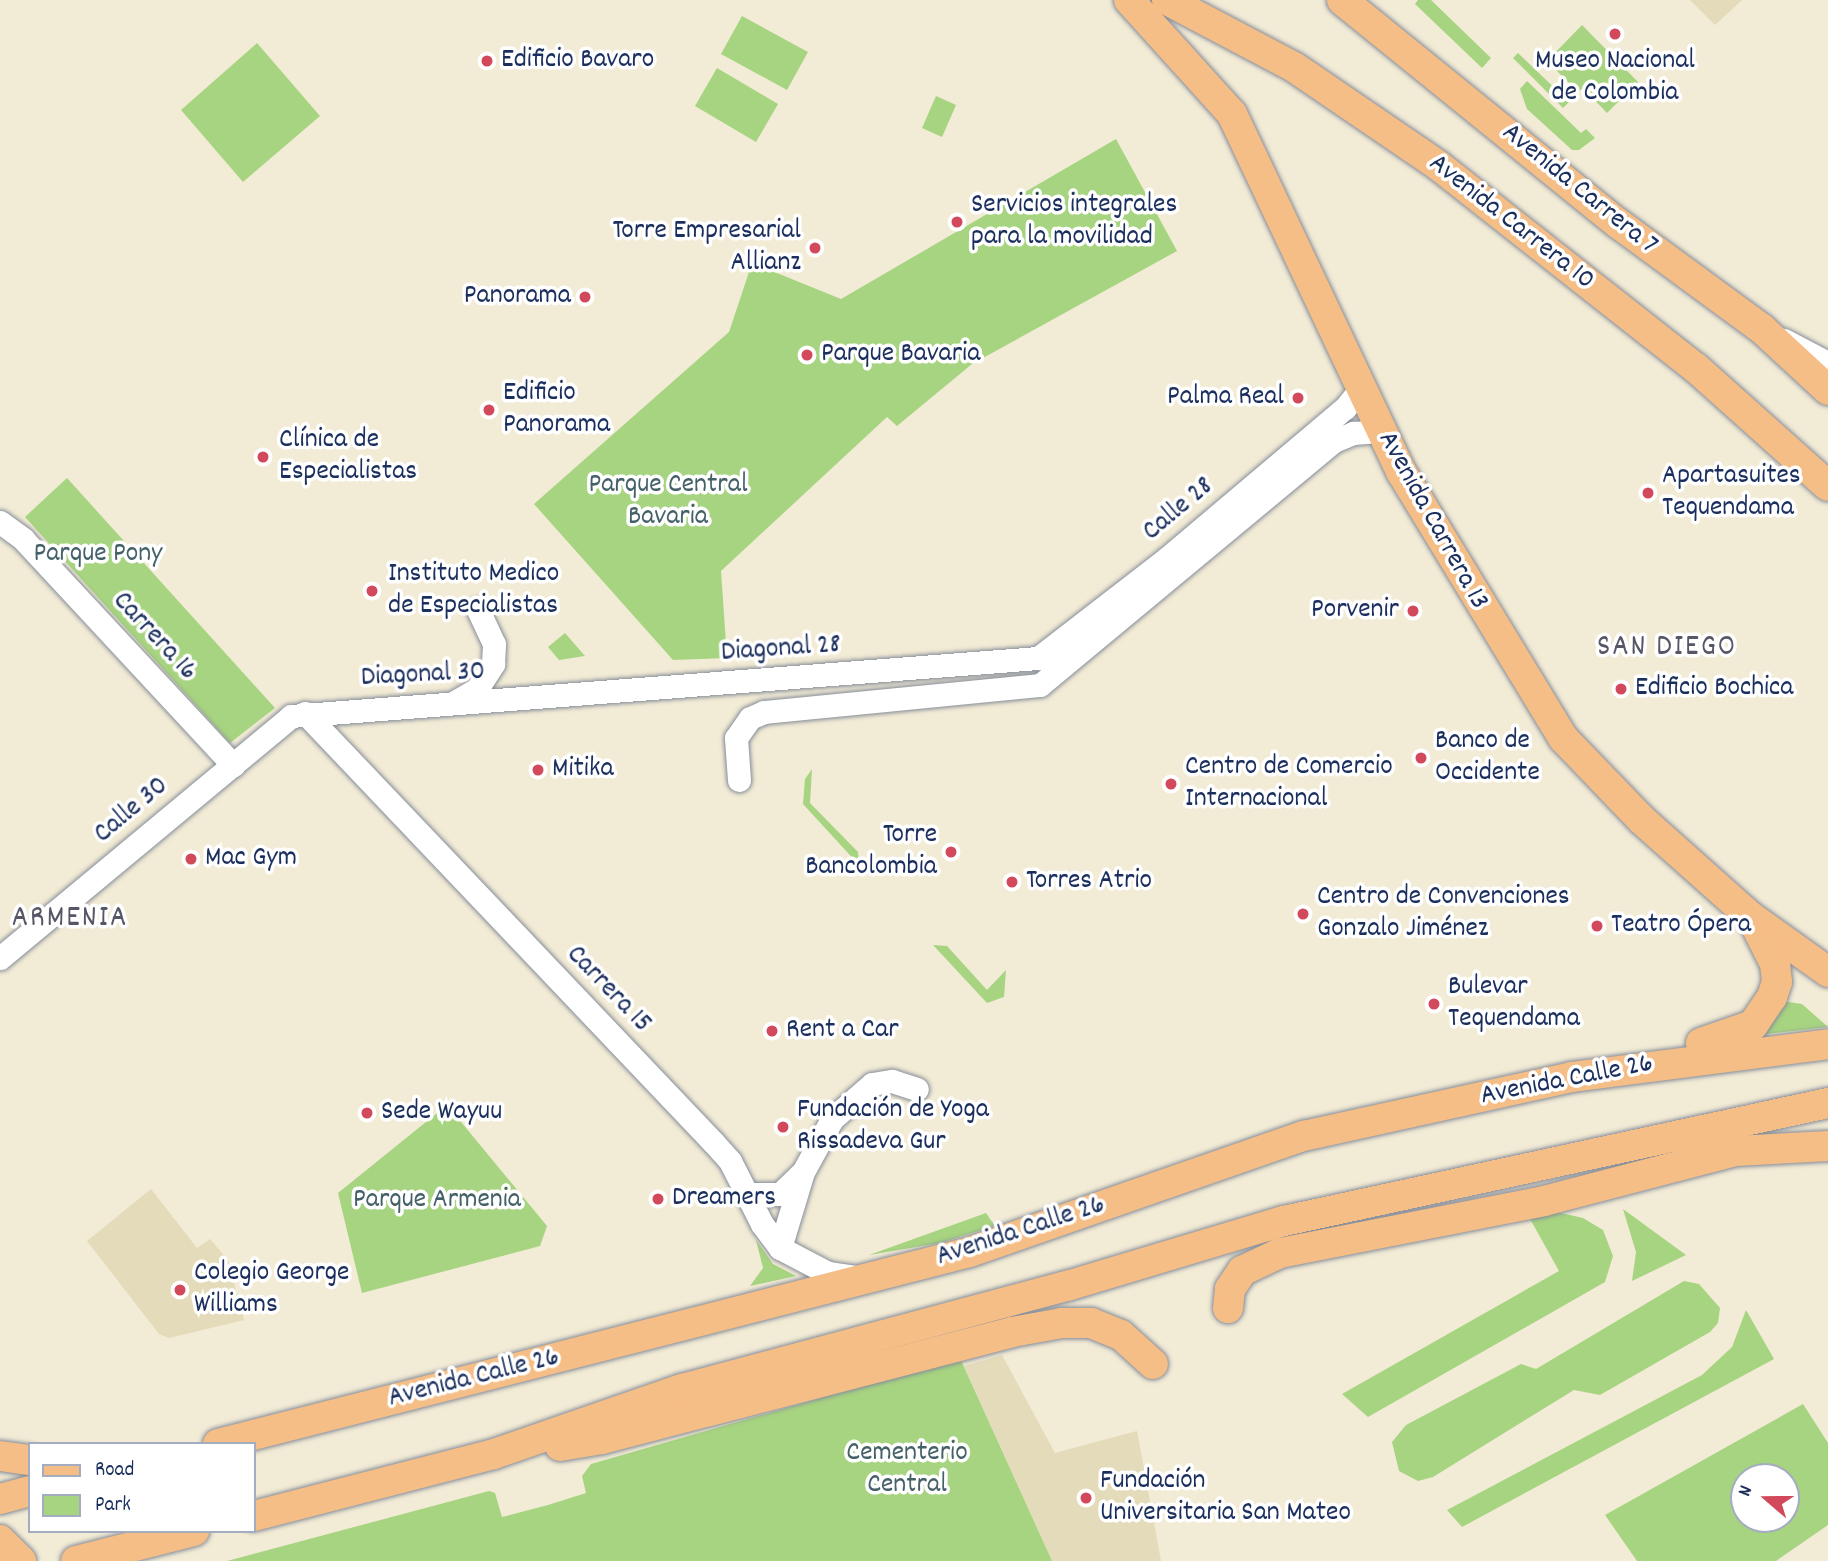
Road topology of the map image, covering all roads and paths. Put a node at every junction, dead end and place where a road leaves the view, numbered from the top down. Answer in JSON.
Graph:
{"nodes":[{"id":1,"x":1129,"y":0,"type":"edge"},
{"id":2,"x":1167,"y":0,"type":"edge"},
{"id":3,"x":1342,"y":0,"type":"edge"},
{"id":4,"x":1762,"y":329,"type":"junction"},
{"id":5,"x":1828,"y":363,"type":"edge"},
{"id":6,"x":1361,"y":388,"type":"junction"},
{"id":7,"x":1828,"y":390,"type":"edge"},
{"id":8,"x":1380,"y":431,"type":"junction"},
{"id":9,"x":1828,"y":486,"type":"edge"},
{"id":10,"x":0,"y":522,"type":"edge"},
{"id":11,"x":478,"y":609,"type":"dead end"},
{"id":12,"x":1023,"y":662,"type":"joint"},
{"id":13,"x":1033,"y":687,"type":"joint"},
{"id":14,"x":545,"y":699,"type":"joint"},
{"id":15,"x":450,"y":704,"type":"junction"},
{"id":16,"x":305,"y":713,"type":"junction"},
{"id":17,"x":233,"y":765,"type":"junction"},
{"id":18,"x":739,"y":780,"type":"dead end"},
{"id":19,"x":1751,"y":917,"type":"junction"},
{"id":20,"x":0,"y":958,"type":"edge"},
{"id":21,"x":1828,"y":972,"type":"edge"},
{"id":22,"x":1828,"y":1044,"type":"edge"},
{"id":23,"x":1572,"y":1077,"type":"junction"},
{"id":24,"x":917,"y":1089,"type":"dead end"},
{"id":25,"x":1828,"y":1102,"type":"edge"},
{"id":26,"x":1828,"y":1146,"type":"edge"},
{"id":27,"x":1660,"y":1154,"type":"junction"},
{"id":28,"x":803,"y":1172,"type":"junction"},
{"id":29,"x":1538,"y":1185,"type":"junction"},
{"id":30,"x":748,"y":1194,"type":"junction"},
{"id":31,"x":780,"y":1248,"type":"junction"},
{"id":32,"x":875,"y":1277,"type":"junction"},
{"id":33,"x":1228,"y":1308,"type":"dead end"},
{"id":34,"x":1153,"y":1364,"type":"dead end"},
{"id":35,"x":226,"y":1442,"type":"edge"},
{"id":36,"x":494,"y":1454,"type":"junction"},
{"id":37,"x":0,"y":1456,"type":"edge"},
{"id":38,"x":28,"y":1460,"type":"edge"},
{"id":39,"x":28,"y":1492,"type":"edge"},
{"id":40,"x":0,"y":1499,"type":"edge"},
{"id":41,"x":256,"y":1515,"type":"edge"},
{"id":42,"x":186,"y":1533,"type":"edge"},
{"id":43,"x":0,"y":1539,"type":"edge"},
{"id":44,"x":21,"y":1561,"type":"edge"},
{"id":45,"x":76,"y":1561,"type":"edge"}],
"edges":[{"from":1,"to":6,"type":"main road","name":"Avenida Carrera 13"},
{"from":2,"to":9,"type":"main road","name":"Avenida Carrera 10"},
{"from":3,"to":4,"type":"main road","name":"Avenida Carrera 7"},
{"from":4,"to":5,"type":"street","name":"Avenida Carrera 7"},
{"from":4,"to":7,"type":"main road"},
{"from":6,"to":8,"type":"main road","name":"Avenida Carrera 13"},
{"from":6,"to":12,"type":"street","name":"Calle 28"},
{"from":8,"to":13,"type":"street","name":"Calle 28"},
{"from":8,"to":19,"type":"main road","name":"Avenida Carrera 13"},
{"from":10,"to":17,"type":"street","name":"Carrera 16"},
{"from":11,"to":15,"type":"street"},
{"from":12,"to":14,"type":"street","name":"Diagonal 28"},
{"from":13,"to":18,"type":"street","name":"Diagonal 28"},
{"from":14,"to":15,"type":"street","name":"Diagonal 30"},
{"from":15,"to":16,"type":"street","name":"Diagonal 30"},
{"from":16,"to":17,"type":"street","name":"Calle 30"},
{"from":16,"to":30,"type":"street","name":"Carrera 15"},
{"from":17,"to":20,"type":"street","name":"Calle 30"},
{"from":19,"to":21,"type":"main road","name":"Avenida Carrera 13"},
{"from":19,"to":23,"type":"main road"},
{"from":22,"to":23,"type":"main road","name":"Avenida Calle 26"},
{"from":23,"to":32,"type":"main road","name":"Avenida Calle 26"},
{"from":24,"to":28,"type":"street"},
{"from":25,"to":27,"type":"main road"},
{"from":26,"to":27,"type":"main road"},
{"from":27,"to":29,"type":"main road"},
{"from":28,"to":30,"type":"street"},
{"from":28,"to":31,"type":"street"},
{"from":29,"to":33,"type":"main road"},
{"from":29,"to":36,"type":"main road"},
{"from":30,"to":31,"type":"street","name":"Carrera 15"},
{"from":31,"to":32,"type":"street"},
{"from":32,"to":35,"type":"main road","name":"Avenida Calle 26"},
{"from":34,"to":36,"type":"main road"},
{"from":36,"to":41,"type":"main road"},
{"from":37,"to":38,"type":"main road"},
{"from":39,"to":40,"type":"main road"},
{"from":42,"to":45,"type":"main road"},
{"from":43,"to":44,"type":"main road"}]}
